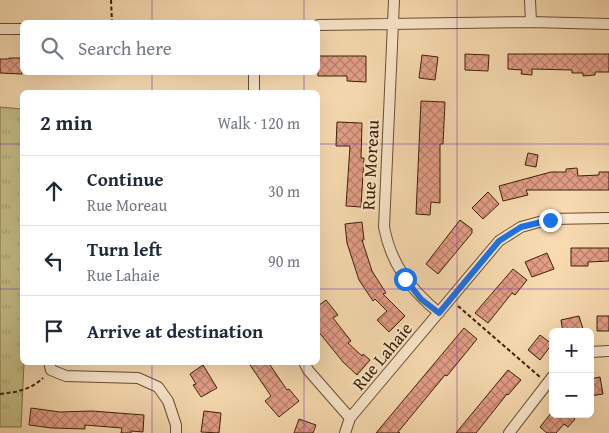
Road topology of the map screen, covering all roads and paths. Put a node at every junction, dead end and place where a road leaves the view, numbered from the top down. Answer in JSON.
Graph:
{"nodes":[{"id":1,"x":111,"y":0,"type":"edge"},
{"id":2,"x":394,"y":0,"type":"edge"},
{"id":3,"x":530,"y":0,"type":"edge"},
{"id":4,"x":112,"y":20,"type":"edge"},
{"id":5,"x":532,"y":22,"type":"junction"},
{"id":6,"x":393,"y":24,"type":"junction"},
{"id":7,"x":609,"y":24,"type":"edge"},
{"id":8,"x":320,"y":25,"type":"edge"},
{"id":9,"x":0,"y":29,"type":"edge"},
{"id":10,"x":20,"y":29,"type":"edge"},
{"id":11,"x":254,"y":75,"type":"edge"},
{"id":12,"x":254,"y":90,"type":"edge"},
{"id":13,"x":609,"y":218,"type":"edge"},
{"id":14,"x":450,"y":299,"type":"junction"},
{"id":15,"x":439,"y":313,"type":"junction"},
{"id":16,"x":609,"y":351,"type":"edge"},
{"id":17,"x":594,"y":352,"type":"edge"},
{"id":18,"x":306,"y":365,"type":"edge"},
{"id":19,"x":50,"y":366,"type":"edge"},
{"id":20,"x":549,"y":379,"type":"edge"},
{"id":21,"x":549,"y":381,"type":"edge"},
{"id":22,"x":0,"y":394,"type":"edge"},
{"id":23,"x":350,"y":418,"type":"junction"},
{"id":24,"x":176,"y":433,"type":"edge"},
{"id":25,"x":345,"y":433,"type":"edge"},
{"id":26,"x":509,"y":433,"type":"edge"}],
"edges":[{"from":1,"to":4,"type":"path"},
{"from":2,"to":6,"type":"street","name":"Rue Moreau"},
{"from":3,"to":5,"type":"street"},
{"from":5,"to":6,"type":"street"},
{"from":5,"to":7,"type":"street"},
{"from":6,"to":8,"type":"street"},
{"from":6,"to":15,"type":"street","name":"Rue Moreau"},
{"from":9,"to":10,"type":"street"},
{"from":11,"to":12,"type":"street"},
{"from":13,"to":14,"type":"street","name":"Rue Lahaie"},
{"from":14,"to":15,"type":"street","name":"Rue Lahaie"},
{"from":14,"to":20,"type":"path"},
{"from":15,"to":23,"type":"street","name":"Rue Lahaie"},
{"from":16,"to":17,"type":"street"},
{"from":18,"to":23,"type":"street"},
{"from":19,"to":22,"type":"path"},
{"from":19,"to":24,"type":"street"},
{"from":21,"to":26,"type":"street"},
{"from":23,"to":25,"type":"street"}]}
